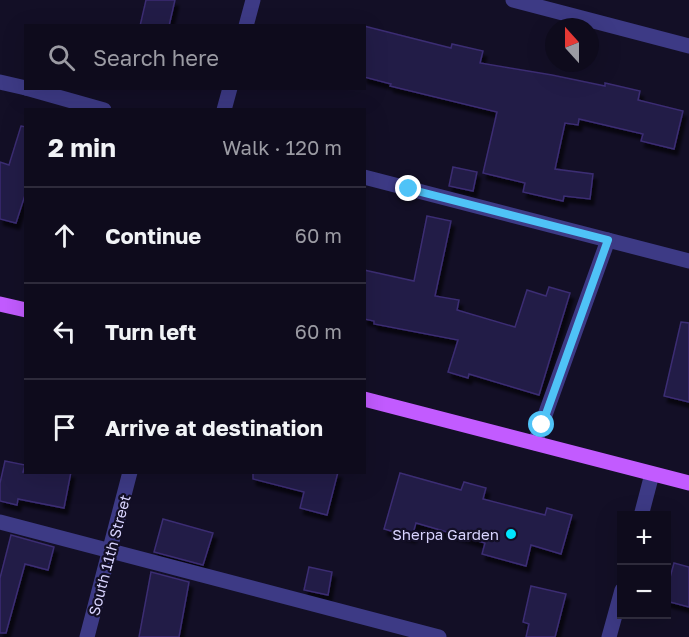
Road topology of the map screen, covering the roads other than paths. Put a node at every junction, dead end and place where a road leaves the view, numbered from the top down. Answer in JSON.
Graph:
{"nodes":[{"id":1,"x":253,"y":0,"type":"edge"},
{"id":2,"x":513,"y":0,"type":"edge"},
{"id":3,"x":247,"y":24,"type":"edge"},
{"id":4,"x":689,"y":46,"type":"edge"},
{"id":5,"x":0,"y":82,"type":"edge"},
{"id":6,"x":24,"y":88,"type":"edge"},
{"id":7,"x":33,"y":90,"type":"edge"},
{"id":8,"x":229,"y":90,"type":"edge"},
{"id":9,"x":97,"y":108,"type":"edge"},
{"id":10,"x":225,"y":108,"type":"edge"},
{"id":11,"x":366,"y":178,"type":"edge"},
{"id":12,"x":608,"y":240,"type":"junction"},
{"id":13,"x":689,"y":261,"type":"edge"},
{"id":14,"x":0,"y":304,"type":"edge"},
{"id":15,"x":24,"y":310,"type":"edge"},
{"id":16,"x":366,"y":400,"type":"edge"},
{"id":17,"x":535,"y":443,"type":"junction"},
{"id":18,"x":129,"y":474,"type":"edge"},
{"id":19,"x":652,"y":474,"type":"junction"},
{"id":20,"x":689,"y":483,"type":"edge"},
{"id":21,"x":642,"y":511,"type":"edge"},
{"id":22,"x":0,"y":522,"type":"edge"},
{"id":23,"x":110,"y":550,"type":"junction"},
{"id":24,"x":617,"y":606,"type":"edge"},
{"id":25,"x":87,"y":637,"type":"edge"},
{"id":26,"x":439,"y":637,"type":"edge"},
{"id":27,"x":609,"y":637,"type":"edge"}],
"edges":[{"from":1,"to":3,"type":"street"},
{"from":2,"to":4,"type":"street"},
{"from":5,"to":6,"type":"street"},
{"from":7,"to":9,"type":"street"},
{"from":8,"to":10,"type":"street"},
{"from":11,"to":12,"type":"street"},
{"from":12,"to":13,"type":"street"},
{"from":12,"to":17,"type":"street"},
{"from":14,"to":15,"type":"main road"},
{"from":16,"to":17,"type":"main road"},
{"from":17,"to":19,"type":"main road"},
{"from":18,"to":23,"type":"street","name":"South 11th Street"},
{"from":19,"to":20,"type":"main road"},
{"from":19,"to":21,"type":"street"},
{"from":22,"to":23,"type":"street"},
{"from":23,"to":25,"type":"street","name":"South 11th Street"},
{"from":23,"to":26,"type":"street"},
{"from":24,"to":27,"type":"street"}]}
